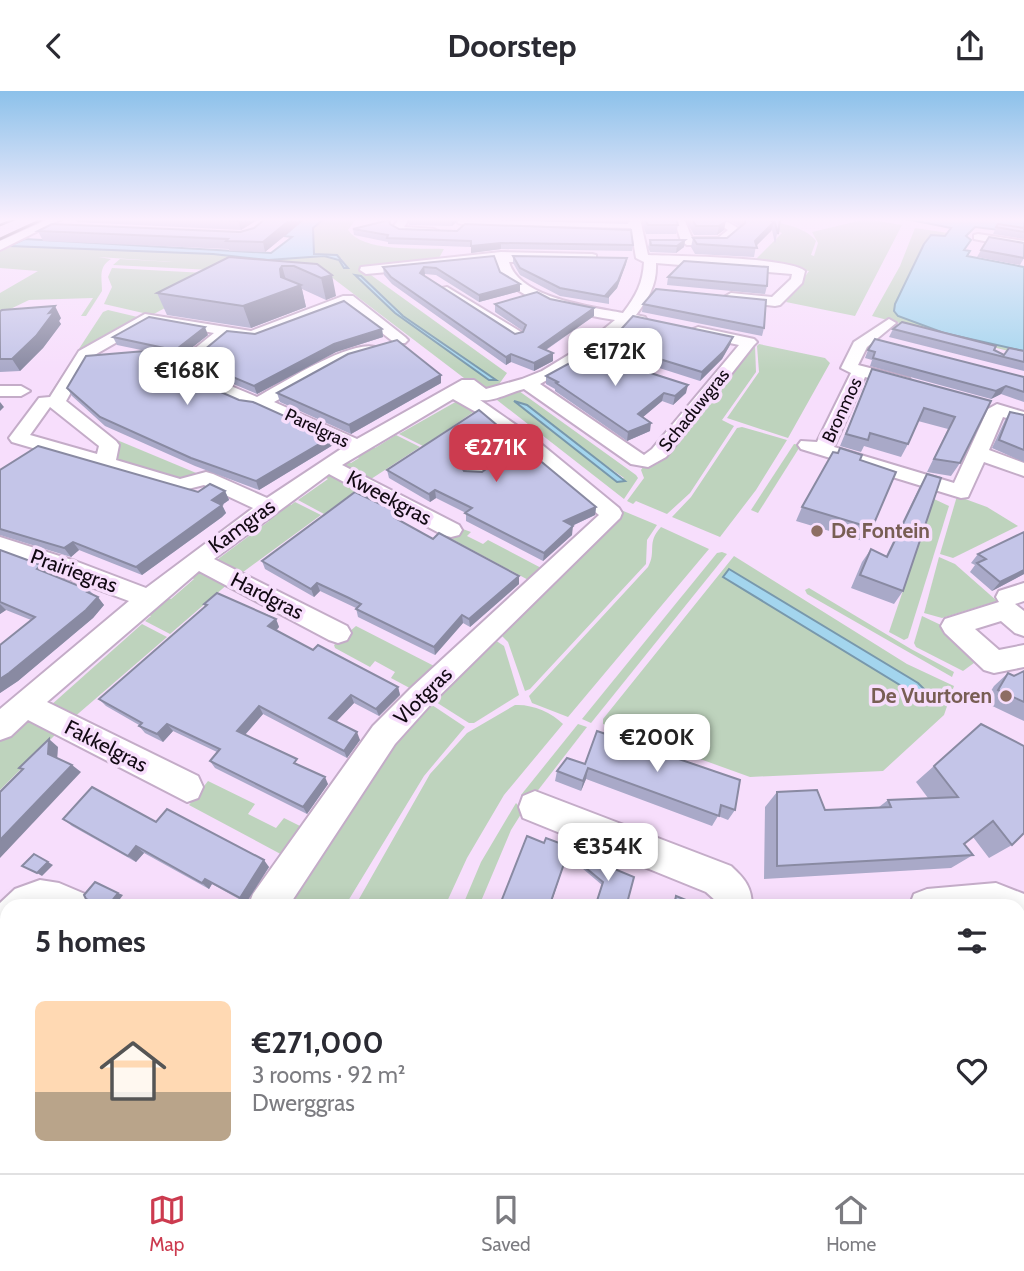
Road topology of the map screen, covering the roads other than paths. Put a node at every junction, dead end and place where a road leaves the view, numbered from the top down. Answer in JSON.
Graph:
{"nodes":[{"id":1,"x":505,"y":269,"type":"edge"},
{"id":2,"x":647,"y":269,"type":"edge"},
{"id":3,"x":787,"y":269,"type":"edge"},
{"id":4,"x":430,"y":280,"type":"edge"},
{"id":5,"x":522,"y":285,"type":"junction"},
{"id":6,"x":536,"y":293,"type":"junction"},
{"id":7,"x":710,"y":295,"type":"edge"},
{"id":8,"x":500,"y":297,"type":"junction"},
{"id":9,"x":303,"y":298,"type":"edge"},
{"id":10,"x":348,"y":299,"type":"joint"},
{"id":11,"x":619,"y":300,"type":"dead end"},
{"id":12,"x":463,"y":302,"type":"junction"},
{"id":13,"x":324,"y":307,"type":"junction"},
{"id":14,"x":477,"y":310,"type":"junction"},
{"id":15,"x":608,"y":314,"type":"junction"},
{"id":16,"x":626,"y":318,"type":"junction"},
{"id":17,"x":653,"y":323,"type":"edge"},
{"id":18,"x":889,"y":323,"type":"dead end"},
{"id":19,"x":680,"y":329,"type":"edge"},
{"id":20,"x":226,"y":331,"type":"junction"},
{"id":21,"x":516,"y":335,"type":"edge"},
{"id":22,"x":867,"y":338,"type":"junction"},
{"id":23,"x":886,"y":344,"type":"edge"},
{"id":24,"x":585,"y":352,"type":"junction"},
{"id":25,"x":610,"y":360,"type":"edge"},
{"id":26,"x":855,"y":369,"type":"junction"},
{"id":27,"x":518,"y":385,"type":"junction"},
{"id":28,"x":926,"y":389,"type":"edge"},
{"id":29,"x":0,"y":391,"type":"edge"},
{"id":30,"x":21,"y":391,"type":"dead end"},
{"id":31,"x":451,"y":393,"type":"junction"},
{"id":32,"x":260,"y":401,"type":"junction"},
{"id":33,"x":56,"y":402,"type":"junction"},
{"id":34,"x":975,"y":403,"type":"edge"},
{"id":35,"x":1024,"y":407,"type":"edge"},
{"id":36,"x":997,"y":409,"type":"junction"},
{"id":37,"x":1024,"y":418,"type":"edge"},
{"id":38,"x":522,"y":438,"type":"junction"},
{"id":39,"x":357,"y":446,"type":"junction"},
{"id":40,"x":978,"y":453,"type":"junction"},
{"id":41,"x":106,"y":463,"type":"junction"},
{"id":42,"x":327,"y":465,"type":"junction"},
{"id":43,"x":1024,"y":470,"type":"edge"},
{"id":44,"x":474,"y":474,"type":"edge"},
{"id":45,"x":267,"y":506,"type":"junction"},
{"id":46,"x":452,"y":530,"type":"dead end"},
{"id":47,"x":0,"y":545,"type":"edge"},
{"id":48,"x":196,"y":560,"type":"junction"},
{"id":49,"x":147,"y":598,"type":"junction"},
{"id":50,"x":1024,"y":626,"type":"edge"},
{"id":51,"x":338,"y":633,"type":"dead end"},
{"id":52,"x":1024,"y":656,"type":"edge"},
{"id":53,"x":24,"y":705,"type":"junction"},
{"id":54,"x":0,"y":727,"type":"edge"},
{"id":55,"x":187,"y":787,"type":"dead end"},
{"id":56,"x":535,"y":807,"type":"dead end"},
{"id":57,"x":31,"y":899,"type":"edge"},
{"id":58,"x":57,"y":899,"type":"edge"},
{"id":59,"x":271,"y":899,"type":"edge"},
{"id":60,"x":734,"y":899,"type":"edge"}],
"edges":[{"from":1,"to":5,"type":"street"},
{"from":2,"to":16,"type":"street","name":"Kamgras"},
{"from":3,"to":7,"type":"street"},
{"from":4,"to":12,"type":"street"},
{"from":5,"to":6,"type":"street"},
{"from":5,"to":8,"type":"street"},
{"from":6,"to":8,"type":"street"},
{"from":6,"to":15,"type":"street"},
{"from":8,"to":12,"type":"street"},
{"from":8,"to":14,"type":"street"},
{"from":9,"to":13,"type":"street"},
{"from":10,"to":13,"type":"street"},
{"from":10,"to":32,"type":"street"},
{"from":11,"to":15,"type":"street"},
{"from":12,"to":14,"type":"street"},
{"from":13,"to":20,"type":"street"},
{"from":14,"to":21,"type":"street"},
{"from":15,"to":16,"type":"street"},
{"from":15,"to":27,"type":"street"},
{"from":16,"to":17,"type":"street"},
{"from":16,"to":24,"type":"street","name":"Kamgras"},
{"from":18,"to":22,"type":"street"},
{"from":19,"to":27,"type":"street","name":"Schaduwgras"},
{"from":20,"to":32,"type":"street","name":"Parelgras"},
{"from":20,"to":33,"type":"street"},
{"from":22,"to":23,"type":"street"},
{"from":22,"to":26,"type":"street","name":"Bronmos"},
{"from":24,"to":25,"type":"street"},
{"from":24,"to":27,"type":"street","name":"Kamgras"},
{"from":26,"to":28,"type":"street"},
{"from":26,"to":40,"type":"street","name":"Bronmos"},
{"from":27,"to":31,"type":"street","name":"Kamgras"},
{"from":29,"to":30,"type":"street"},
{"from":31,"to":38,"type":"street"},
{"from":31,"to":39,"type":"street","name":"Kamgras"},
{"from":32,"to":39,"type":"street","name":"Parelgras"},
{"from":33,"to":41,"type":"street"},
{"from":33,"to":41,"type":"street"},
{"from":34,"to":36,"type":"street"},
{"from":35,"to":36,"type":"street"},
{"from":36,"to":37,"type":"street"},
{"from":36,"to":40,"type":"street","name":"Bronmos"},
{"from":38,"to":44,"type":"street"},
{"from":38,"to":59,"type":"street","name":"Vlotgras"},
{"from":39,"to":42,"type":"street","name":"Kamgras"},
{"from":40,"to":43,"type":"street"},
{"from":41,"to":45,"type":"street"},
{"from":42,"to":45,"type":"street","name":"Kamgras"},
{"from":42,"to":46,"type":"street","name":"Kweekgras"},
{"from":45,"to":48,"type":"street","name":"Kamgras"},
{"from":47,"to":49,"type":"street","name":"Prairiegras"},
{"from":48,"to":49,"type":"street","name":"Kamgras"},
{"from":48,"to":51,"type":"street","name":"Hardgras"},
{"from":49,"to":53,"type":"street","name":"Kamgras"},
{"from":50,"to":52,"type":"street"},
{"from":53,"to":54,"type":"street","name":"Kamgras"},
{"from":53,"to":55,"type":"street","name":"Fakkelgras"},
{"from":56,"to":60,"type":"street"},
{"from":57,"to":58,"type":"street"}]}
